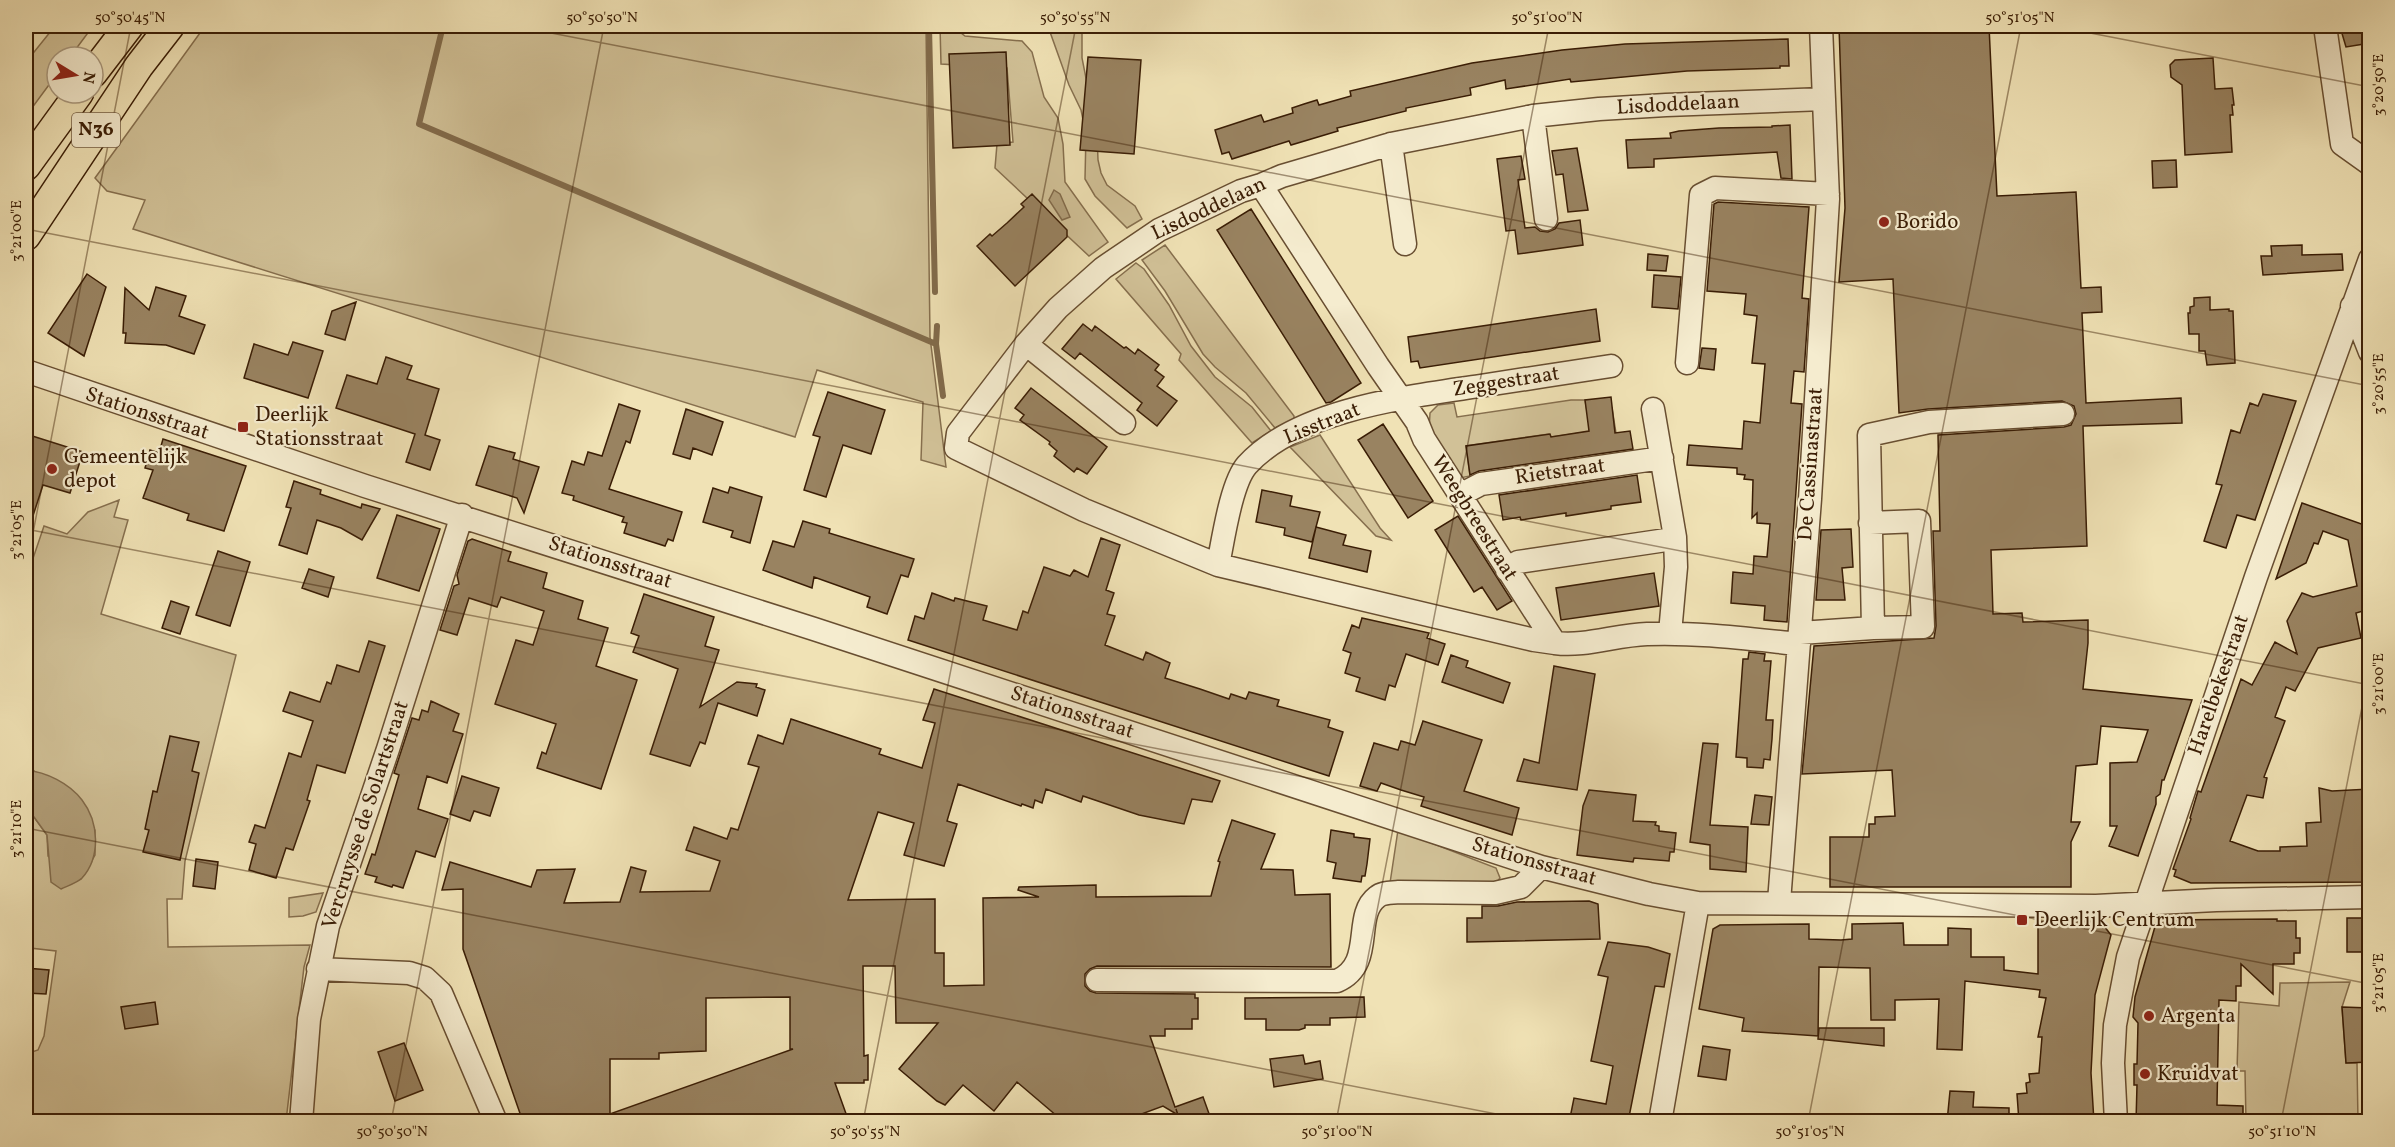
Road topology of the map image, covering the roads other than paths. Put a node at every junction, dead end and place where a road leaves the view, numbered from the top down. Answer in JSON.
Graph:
{"nodes":[{"id":1,"x":129,"y":26,"type":"edge"},
{"id":2,"x":170,"y":26,"type":"edge"},
{"id":3,"x":1821,"y":26,"type":"edge"},
{"id":4,"x":2325,"y":26,"type":"edge"},
{"id":5,"x":105,"y":57,"type":"edge"},
{"id":6,"x":1824,"y":99,"type":"junction"},
{"id":7,"x":70,"y":105,"type":"edge"},
{"id":8,"x":1533,"y":116,"type":"junction"},
{"id":9,"x":1391,"y":144,"type":"junction"},
{"id":10,"x":2370,"y":164,"type":"edge"},
{"id":11,"x":26,"y":166,"type":"edge"},
{"id":12,"x":1261,"y":185,"type":"junction"},
{"id":13,"x":1828,"y":194,"type":"junction"},
{"id":14,"x":1546,"y":219,"type":"dead end"},
{"id":15,"x":26,"y":236,"type":"edge"},
{"id":16,"x":1405,"y":244,"type":"dead end"},
{"id":17,"x":2370,"y":259,"type":"edge"},
{"id":18,"x":2352,"y":306,"type":"junction"},
{"id":19,"x":1026,"y":344,"type":"junction"},
{"id":20,"x":2370,"y":352,"type":"edge"},
{"id":21,"x":1687,"y":363,"type":"dead end"},
{"id":22,"x":1611,"y":366,"type":"dead end"},
{"id":23,"x":26,"y":371,"type":"edge"},
{"id":24,"x":1401,"y":399,"type":"junction"},
{"id":25,"x":1653,"y":410,"type":"dead end"},
{"id":26,"x":2063,"y":414,"type":"dead end"},
{"id":27,"x":1124,"y":423,"type":"dead end"},
{"id":28,"x":1662,"y":458,"type":"junction"},
{"id":29,"x":1460,"y":495,"type":"junction"},
{"id":30,"x":462,"y":515,"type":"junction"},
{"id":31,"x":1870,"y":523,"type":"junction"},
{"id":32,"x":1666,"y":540,"type":"dead end"},
{"id":33,"x":1218,"y":566,"type":"junction"},
{"id":34,"x":1507,"y":570,"type":"junction"},
{"id":35,"x":1873,"y":628,"type":"junction"},
{"id":36,"x":1670,"y":633,"type":"junction"},
{"id":37,"x":1800,"y":639,"type":"junction"},
{"id":38,"x":1555,"y":643,"type":"junction"},
{"id":39,"x":1541,"y":867,"type":"junction"},
{"id":40,"x":2370,"y":897,"type":"edge"},
{"id":41,"x":1779,"y":902,"type":"junction"},
{"id":42,"x":1698,"y":903,"type":"junction"},
{"id":43,"x":2144,"y":904,"type":"junction"},
{"id":44,"x":318,"y":969,"type":"junction"},
{"id":45,"x":1097,"y":980,"type":"dead end"},
{"id":46,"x":301,"y":1122,"type":"edge"},
{"id":47,"x":496,"y":1122,"type":"edge"},
{"id":48,"x":1660,"y":1122,"type":"edge"},
{"id":49,"x":2116,"y":1122,"type":"edge"}],
"edges":[{"from":1,"to":5,"type":"main road"},
{"from":2,"to":15,"type":"main road","number":"N36"},
{"from":3,"to":6,"type":"street","name":"De Cassinastraat"},
{"from":4,"to":10,"type":"street"},
{"from":6,"to":8,"type":"street","name":"Lisdoddelaan"},
{"from":6,"to":13,"type":"street","name":"De Cassinastraat"},
{"from":7,"to":11,"type":"main road","number":"N36"},
{"from":8,"to":9,"type":"street","name":"Lisdoddelaan"},
{"from":8,"to":14,"type":"street"},
{"from":9,"to":12,"type":"street","name":"Lisdoddelaan"},
{"from":9,"to":16,"type":"street"},
{"from":12,"to":19,"type":"street","name":"Lisdoddelaan"},
{"from":12,"to":24,"type":"street","name":"Weegbreestraat"},
{"from":13,"to":21,"type":"street"},
{"from":13,"to":37,"type":"street","name":"De Cassinastraat"},
{"from":17,"to":18,"type":"street","name":"Harelbekestraat"},
{"from":18,"to":20,"type":"street"},
{"from":18,"to":43,"type":"street","name":"Harelbekestraat"},
{"from":19,"to":27,"type":"street"},
{"from":19,"to":33,"type":"street","name":"Lisdoddelaan"},
{"from":22,"to":24,"type":"street","name":"Zeggestraat"},
{"from":23,"to":30,"type":"street","name":"Stationsstraat"},
{"from":24,"to":29,"type":"street","name":"Weegbreestraat"},
{"from":24,"to":33,"type":"street","name":"Lisstraat"},
{"from":25,"to":28,"type":"street"},
{"from":26,"to":31,"type":"street"},
{"from":28,"to":29,"type":"street","name":"Rietstraat"},
{"from":28,"to":36,"type":"street"},
{"from":29,"to":34,"type":"street","name":"Weegbreestraat"},
{"from":30,"to":39,"type":"street","name":"Stationsstraat"},
{"from":30,"to":44,"type":"street","name":"Vercruysse de Solartstraat"},
{"from":31,"to":35,"type":"street"},
{"from":31,"to":35,"type":"street"},
{"from":32,"to":34,"type":"street"},
{"from":33,"to":38,"type":"street"},
{"from":34,"to":38,"type":"street","name":"Weegbreestraat"},
{"from":35,"to":37,"type":"street"},
{"from":36,"to":37,"type":"street"},
{"from":36,"to":38,"type":"street"},
{"from":37,"to":41,"type":"street","name":"De Cassinastraat"},
{"from":39,"to":42,"type":"street","name":"Stationsstraat"},
{"from":39,"to":45,"type":"street"},
{"from":40,"to":43,"type":"street","name":"Stationsstraat"},
{"from":41,"to":42,"type":"street","name":"Stationsstraat"},
{"from":41,"to":43,"type":"street","name":"Stationsstraat"},
{"from":42,"to":48,"type":"street"},
{"from":43,"to":49,"type":"street","name":"Harelbekestraat"},
{"from":44,"to":46,"type":"street","name":"Vercruysse de Solartstraat"},
{"from":44,"to":47,"type":"street"}]}
